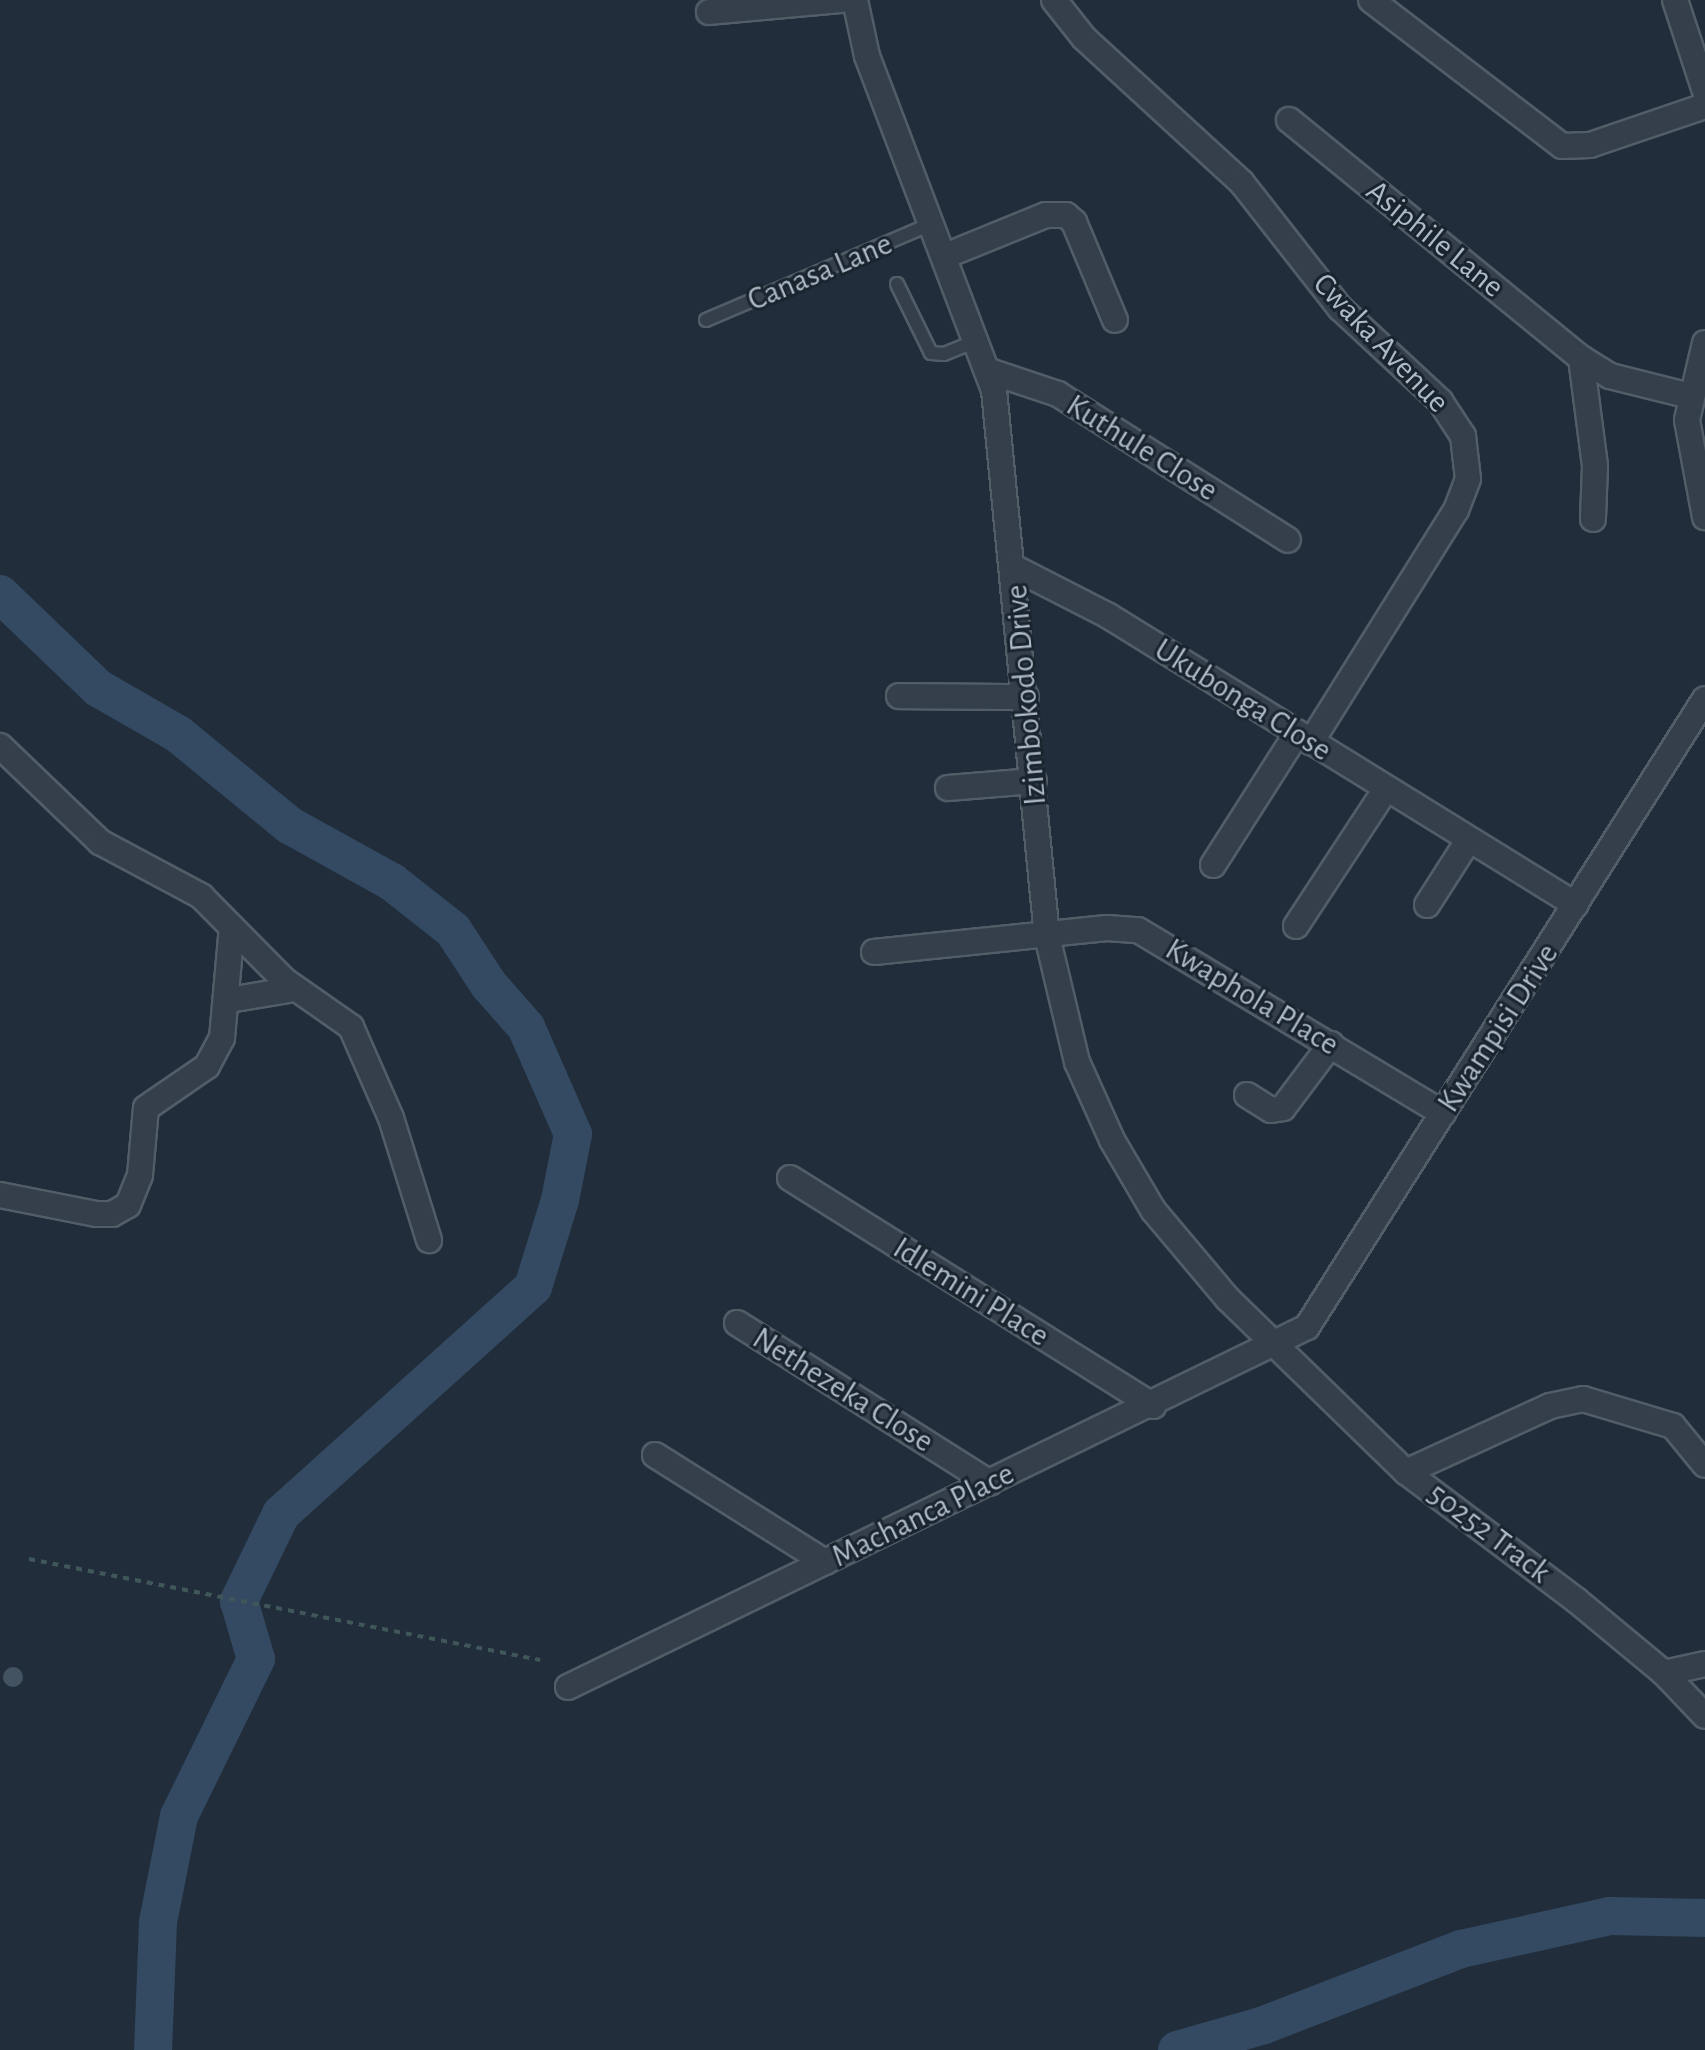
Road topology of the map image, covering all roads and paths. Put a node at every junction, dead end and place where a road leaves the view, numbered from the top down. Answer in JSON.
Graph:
{"nodes":[{"id":1,"x":842,"y":0,"type":"edge"},
{"id":2,"x":855,"y":0,"type":"edge"},
{"id":3,"x":1054,"y":0,"type":"edge"},
{"id":4,"x":1371,"y":0,"type":"edge"},
{"id":5,"x":1675,"y":0,"type":"edge"},
{"id":6,"x":709,"y":12,"type":"dead end"},
{"id":7,"x":1705,"y":91,"type":"edge"},
{"id":8,"x":1705,"y":106,"type":"edge"},
{"id":9,"x":1289,"y":120,"type":"dead end"},
{"id":10,"x":933,"y":223,"type":"junction"},
{"id":11,"x":945,"y":256,"type":"junction"},
{"id":12,"x":897,"y":284,"type":"dead end"},
{"id":13,"x":706,"y":320,"type":"dead end"},
{"id":14,"x":1115,"y":320,"type":"dead end"},
{"id":15,"x":977,"y":341,"type":"junction"},
{"id":16,"x":1705,"y":343,"type":"edge"},
{"id":17,"x":1581,"y":358,"type":"junction"},
{"id":18,"x":989,"y":371,"type":"junction"},
{"id":19,"x":1690,"y":396,"type":"junction"},
{"id":20,"x":1705,"y":517,"type":"edge"},
{"id":21,"x":1593,"y":519,"type":"dead end"},
{"id":22,"x":1288,"y":540,"type":"dead end"},
{"id":23,"x":1015,"y":568,"type":"junction"},
{"id":24,"x":899,"y":696,"type":"dead end"},
{"id":25,"x":1026,"y":697,"type":"junction"},
{"id":26,"x":1705,"y":699,"type":"edge"},
{"id":27,"x":1304,"y":737,"type":"junction"},
{"id":28,"x":0,"y":746,"type":"edge"},
{"id":29,"x":1034,"y":781,"type":"junction"},
{"id":30,"x":948,"y":788,"type":"dead end"},
{"id":31,"x":1386,"y":789,"type":"junction"},
{"id":32,"x":1468,"y":841,"type":"junction"},
{"id":33,"x":1213,"y":865,"type":"dead end"},
{"id":34,"x":1427,"y":905,"type":"dead end"},
{"id":35,"x":1576,"y":905,"type":"junction"},
{"id":36,"x":1296,"y":926,"type":"dead end"},
{"id":37,"x":232,"y":927,"type":"junction"},
{"id":38,"x":1047,"y":936,"type":"junction"},
{"id":39,"x":874,"y":952,"type":"dead end"},
{"id":40,"x":295,"y":989,"type":"junction"},
{"id":41,"x":229,"y":1000,"type":"junction"},
{"id":42,"x":1331,"y":1044,"type":"junction"},
{"id":43,"x":1247,"y":1095,"type":"dead end"},
{"id":44,"x":1443,"y":1113,"type":"junction"},
{"id":45,"x":790,"y":1178,"type":"dead end"},
{"id":46,"x":0,"y":1195,"type":"edge"},
{"id":47,"x":429,"y":1240,"type":"dead end"},
{"id":48,"x":737,"y":1323,"type":"dead end"},
{"id":49,"x":1279,"y":1344,"type":"junction"},
{"id":50,"x":1153,"y":1406,"type":"junction"},
{"id":51,"x":655,"y":1455,"type":"dead end"},
{"id":52,"x":1705,"y":1465,"type":"edge"},
{"id":53,"x":1406,"y":1472,"type":"junction"},
{"id":54,"x":990,"y":1483,"type":"junction"},
{"id":55,"x":29,"y":1559,"type":"dead end"},
{"id":56,"x":825,"y":1562,"type":"junction"},
{"id":57,"x":540,"y":1660,"type":"dead end"},
{"id":58,"x":1705,"y":1664,"type":"edge"},
{"id":59,"x":1664,"y":1673,"type":"junction"},
{"id":60,"x":568,"y":1687,"type":"dead end"},
{"id":61,"x":1705,"y":1716,"type":"edge"}],
"edges":[{"from":1,"to":6,"type":"street"},
{"from":2,"to":10,"type":"street","name":"Izimbokodo Drive"},
{"from":3,"to":27,"type":"street","name":"Cwaka Avenue"},
{"from":4,"to":8,"type":"street"},
{"from":5,"to":7,"type":"street"},
{"from":9,"to":17,"type":"street","name":"Asiphile Lane"},
{"from":10,"to":11,"type":"street","name":"Izimbokodo Drive"},
{"from":10,"to":13,"type":"lane","name":"Canasa Lane"},
{"from":11,"to":14,"type":"street"},
{"from":11,"to":15,"type":"street","name":"Izimbokodo Drive"},
{"from":12,"to":15,"type":"lane"},
{"from":15,"to":18,"type":"street","name":"Izimbokodo Drive"},
{"from":16,"to":19,"type":"street"},
{"from":17,"to":19,"type":"street","name":"Asiphile Lane"},
{"from":17,"to":21,"type":"street"},
{"from":18,"to":22,"type":"street","name":"Kuthule Close"},
{"from":18,"to":23,"type":"street","name":"Izimbokodo Drive"},
{"from":19,"to":20,"type":"street"},
{"from":23,"to":25,"type":"street","name":"Izimbokodo Drive"},
{"from":23,"to":27,"type":"street","name":"Ukubonga Close"},
{"from":24,"to":25,"type":"street"},
{"from":25,"to":29,"type":"street","name":"Izimbokodo Drive"},
{"from":26,"to":35,"type":"street","name":"Kwampisi Drive"},
{"from":27,"to":31,"type":"street","name":"Ukubonga Close"},
{"from":27,"to":33,"type":"street","name":"Cwaka Avenue"},
{"from":28,"to":37,"type":"street"},
{"from":29,"to":30,"type":"street"},
{"from":29,"to":38,"type":"street","name":"Izimbokodo Drive"},
{"from":31,"to":32,"type":"street","name":"Ukubonga Close"},
{"from":31,"to":36,"type":"street"},
{"from":32,"to":34,"type":"street"},
{"from":32,"to":35,"type":"street","name":"Ukubonga Close"},
{"from":35,"to":44,"type":"street","name":"Kwampisi Drive"},
{"from":37,"to":40,"type":"street"},
{"from":37,"to":41,"type":"street"},
{"from":38,"to":39,"type":"street","name":"Kwaphola Place"},
{"from":38,"to":42,"type":"street","name":"Kwaphola Place"},
{"from":38,"to":49,"type":"street","name":"Izimbokodo Drive"},
{"from":40,"to":41,"type":"street"},
{"from":40,"to":47,"type":"street"},
{"from":41,"to":46,"type":"street"},
{"from":42,"to":43,"type":"street"},
{"from":42,"to":44,"type":"street","name":"Kwaphola Place"},
{"from":44,"to":49,"type":"street","name":"Kwampisi Drive"},
{"from":45,"to":50,"type":"street","name":"Idlemini Place"},
{"from":48,"to":54,"type":"street","name":"Nethezeka Close"},
{"from":49,"to":50,"type":"street","name":"Machanca Place"},
{"from":49,"to":53,"type":"street","name":"50252 Track"},
{"from":50,"to":54,"type":"street","name":"Machanca Place"},
{"from":51,"to":56,"type":"street"},
{"from":52,"to":53,"type":"street"},
{"from":53,"to":59,"type":"street","name":"50252 Track"},
{"from":54,"to":56,"type":"street","name":"Machanca Place"},
{"from":55,"to":57,"type":"path"},
{"from":56,"to":60,"type":"street","name":"Machanca Place"},
{"from":58,"to":59,"type":"street"},
{"from":59,"to":61,"type":"street","name":"50252 Track"}]}
